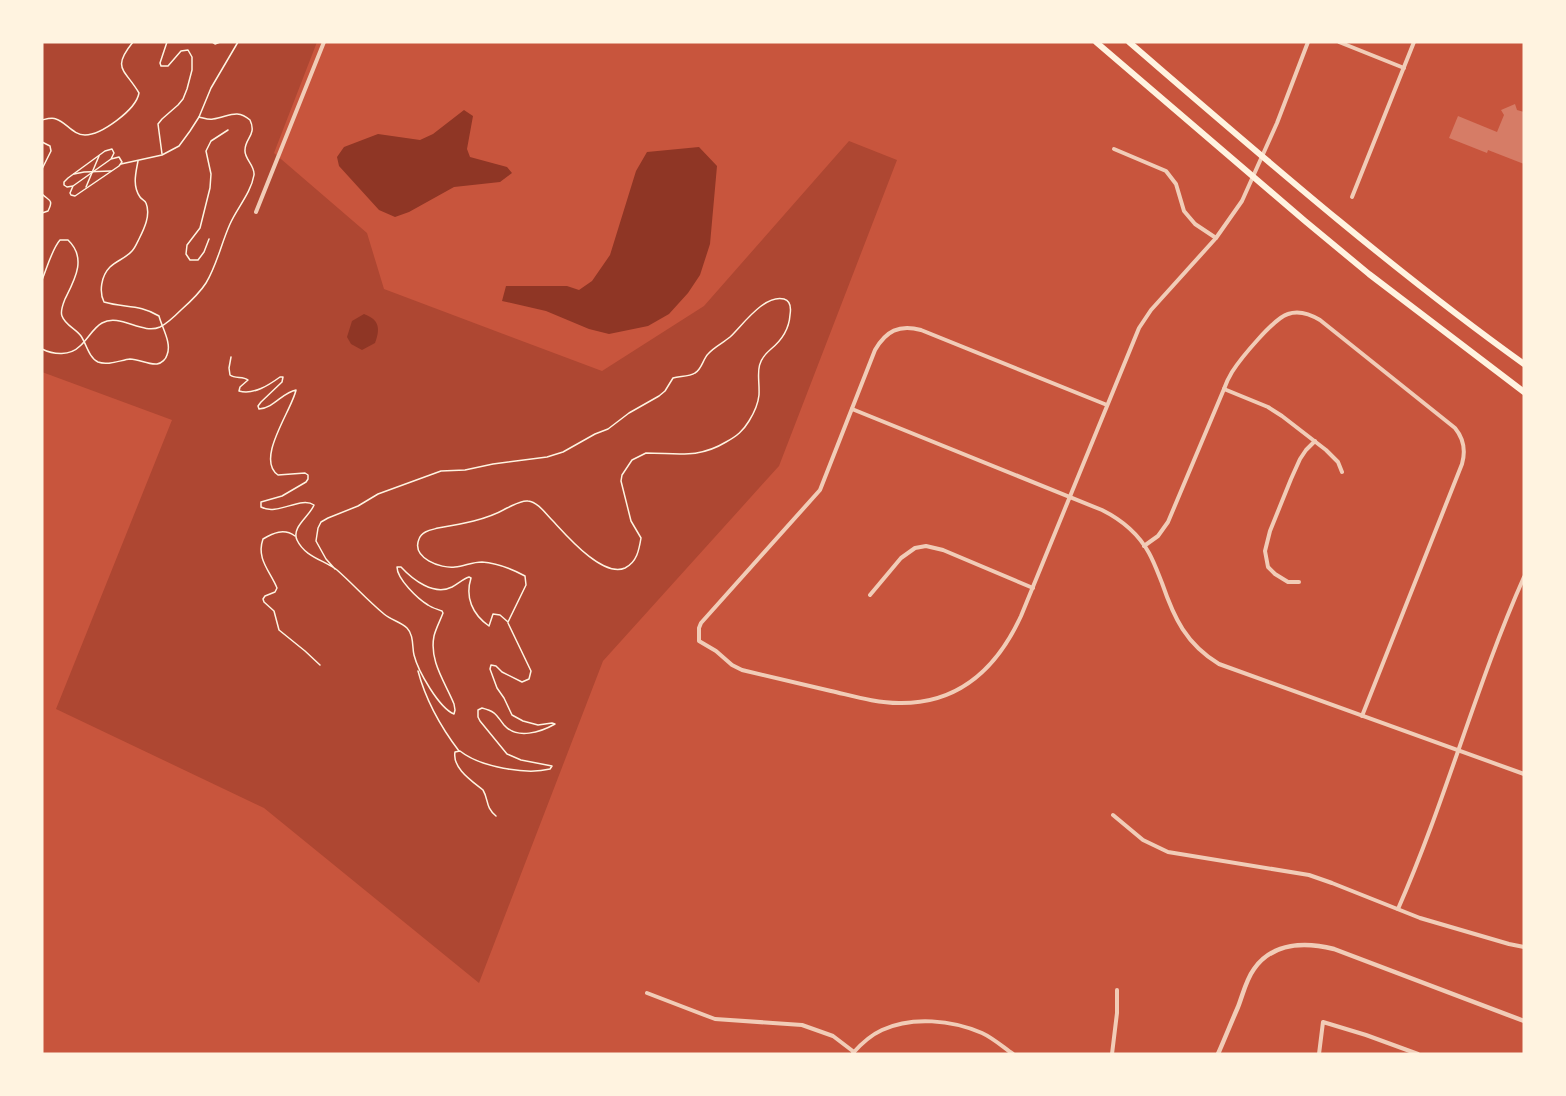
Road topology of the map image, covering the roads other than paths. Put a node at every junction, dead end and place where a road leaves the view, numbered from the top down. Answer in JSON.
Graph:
{"nodes":[{"id":1,"x":324,"y":42,"type":"edge"},
{"id":2,"x":1096,"y":42,"type":"edge"},
{"id":3,"x":1130,"y":42,"type":"edge"},
{"id":4,"x":1308,"y":42,"type":"edge"},
{"id":5,"x":1339,"y":42,"type":"edge"},
{"id":6,"x":1414,"y":42,"type":"edge"},
{"id":7,"x":1404,"y":68,"type":"junction"},
{"id":8,"x":1114,"y":149,"type":"dead end"},
{"id":9,"x":1263,"y":157,"type":"junction"},
{"id":10,"x":1254,"y":178,"type":"junction"},
{"id":11,"x":1352,"y":197,"type":"dead end"},
{"id":12,"x":256,"y":212,"type":"dead end"},
{"id":13,"x":1216,"y":238,"type":"junction"},
{"id":14,"x":1524,"y":364,"type":"edge"},
{"id":15,"x":1224,"y":389,"type":"junction"},
{"id":16,"x":1524,"y":392,"type":"edge"},
{"id":17,"x":1107,"y":405,"type":"junction"},
{"id":18,"x":852,"y":409,"type":"junction"},
{"id":19,"x":1315,"y":441,"type":"junction"},
{"id":20,"x":1342,"y":472,"type":"dead end"},
{"id":21,"x":1070,"y":497,"type":"junction"},
{"id":22,"x":1144,"y":546,"type":"junction"},
{"id":23,"x":1524,"y":577,"type":"edge"},
{"id":24,"x":1299,"y":582,"type":"dead end"},
{"id":25,"x":1033,"y":588,"type":"junction"},
{"id":26,"x":870,"y":595,"type":"dead end"},
{"id":27,"x":1362,"y":716,"type":"junction"},
{"id":28,"x":1458,"y":750,"type":"junction"},
{"id":29,"x":1524,"y":774,"type":"edge"},
{"id":30,"x":1113,"y":815,"type":"dead end"},
{"id":31,"x":1398,"y":909,"type":"junction"},
{"id":32,"x":1524,"y":947,"type":"edge"},
{"id":33,"x":1117,"y":990,"type":"dead end"},
{"id":34,"x":647,"y":993,"type":"dead end"},
{"id":35,"x":1524,"y":1021,"type":"edge"},
{"id":36,"x":853,"y":1053,"type":"edge"},
{"id":37,"x":1013,"y":1054,"type":"edge"},
{"id":38,"x":1112,"y":1054,"type":"edge"},
{"id":39,"x":1218,"y":1054,"type":"edge"},
{"id":40,"x":1319,"y":1054,"type":"edge"},
{"id":41,"x":1418,"y":1054,"type":"edge"}],
"edges":[{"from":1,"to":12,"type":"street"},
{"from":2,"to":10,"type":"highway"},
{"from":3,"to":9,"type":"highway"},
{"from":4,"to":9,"type":"street"},
{"from":5,"to":7,"type":"street"},
{"from":6,"to":7,"type":"street"},
{"from":7,"to":11,"type":"street"},
{"from":8,"to":13,"type":"street"},
{"from":9,"to":10,"type":"street"},
{"from":9,"to":14,"type":"highway"},
{"from":10,"to":13,"type":"street"},
{"from":10,"to":16,"type":"highway"},
{"from":13,"to":17,"type":"street"},
{"from":15,"to":19,"type":"street"},
{"from":15,"to":22,"type":"street"},
{"from":15,"to":27,"type":"street"},
{"from":17,"to":18,"type":"street"},
{"from":17,"to":21,"type":"street"},
{"from":18,"to":21,"type":"street"},
{"from":18,"to":25,"type":"street"},
{"from":19,"to":20,"type":"street"},
{"from":19,"to":24,"type":"street"},
{"from":21,"to":22,"type":"street"},
{"from":21,"to":25,"type":"street"},
{"from":22,"to":27,"type":"street"},
{"from":23,"to":28,"type":"street"},
{"from":25,"to":26,"type":"street"},
{"from":27,"to":28,"type":"street"},
{"from":28,"to":29,"type":"street"},
{"from":28,"to":31,"type":"street"},
{"from":30,"to":31,"type":"street"},
{"from":31,"to":32,"type":"street"},
{"from":33,"to":38,"type":"street"},
{"from":34,"to":36,"type":"street"},
{"from":35,"to":39,"type":"street"},
{"from":36,"to":37,"type":"street"},
{"from":40,"to":41,"type":"street"}]}
